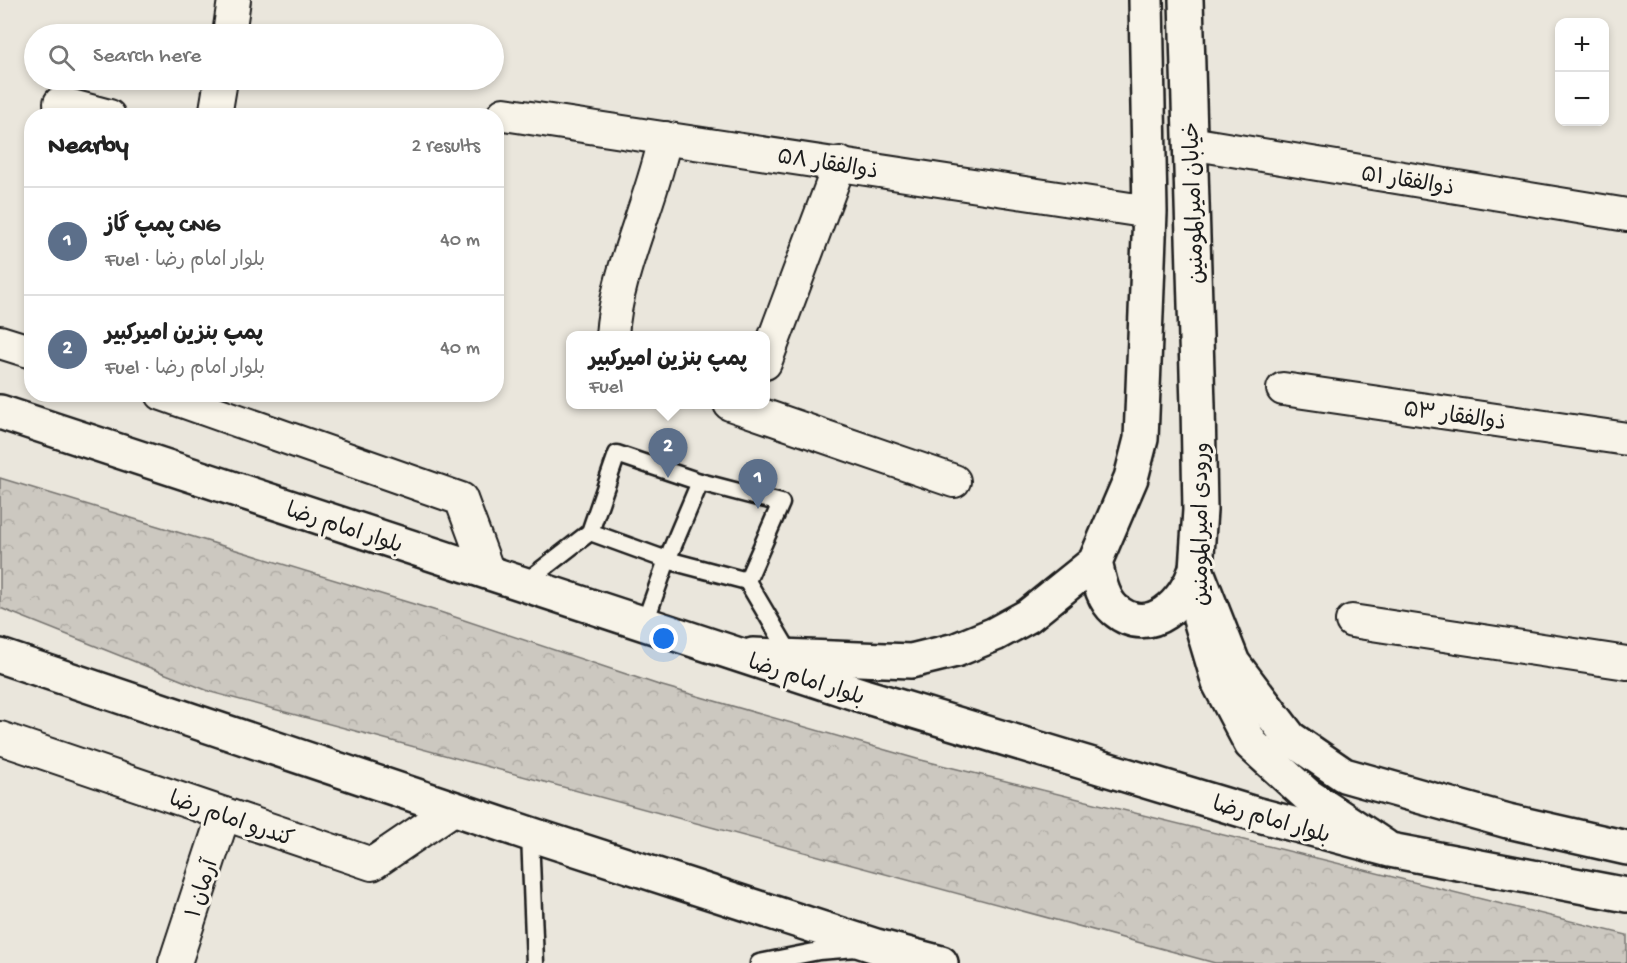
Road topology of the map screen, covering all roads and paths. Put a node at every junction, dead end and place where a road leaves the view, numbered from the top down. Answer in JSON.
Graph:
{"nodes":[{"id":1,"x":234,"y":0,"type":"edge"},
{"id":2,"x":1146,"y":0,"type":"edge"},
{"id":3,"x":1186,"y":0,"type":"edge"},
{"id":4,"x":230,"y":24,"type":"edge"},
{"id":5,"x":219,"y":90,"type":"edge"},
{"id":6,"x":60,"y":103,"type":"dead end"},
{"id":7,"x":79,"y":108,"type":"edge"},
{"id":8,"x":216,"y":108,"type":"edge"},
{"id":9,"x":504,"y":114,"type":"dead end"},
{"id":10,"x":665,"y":138,"type":"junction"},
{"id":11,"x":1190,"y":143,"type":"junction"},
{"id":12,"x":840,"y":164,"type":"junction"},
{"id":13,"x":1150,"y":213,"type":"junction"},
{"id":14,"x":1627,"y":215,"type":"edge"},
{"id":15,"x":613,"y":331,"type":"edge"},
{"id":16,"x":0,"y":342,"type":"edge"},
{"id":17,"x":24,"y":350,"type":"edge"},
{"id":18,"x":770,"y":350,"type":"edge"},
{"id":19,"x":1283,"y":388,"type":"dead end"},
{"id":20,"x":186,"y":402,"type":"edge"},
{"id":21,"x":1198,"y":406,"type":"joint"},
{"id":22,"x":748,"y":409,"type":"edge"},
{"id":23,"x":0,"y":412,"type":"edge"},
{"id":24,"x":1627,"y":439,"type":"edge"},
{"id":25,"x":954,"y":481,"type":"dead end"},
{"id":26,"x":700,"y":482,"type":"junction"},
{"id":27,"x":590,"y":532,"type":"junction"},
{"id":28,"x":667,"y":560,"type":"junction"},
{"id":29,"x":1095,"y":562,"type":"junction"},
{"id":30,"x":1196,"y":569,"type":"junction"},
{"id":31,"x":488,"y":572,"type":"junction"},
{"id":32,"x":747,"y":581,"type":"junction"},
{"id":33,"x":522,"y":585,"type":"junction"},
{"id":34,"x":1352,"y":621,"type":"dead end"},
{"id":35,"x":645,"y":625,"type":"junction"},
{"id":36,"x":733,"y":654,"type":"junction"},
{"id":37,"x":0,"y":656,"type":"edge"},
{"id":38,"x":792,"y":657,"type":"junction"},
{"id":39,"x":1627,"y":663,"type":"edge"},
{"id":40,"x":820,"y":682,"type":"junction"},
{"id":41,"x":0,"y":738,"type":"edge"},
{"id":42,"x":453,"y":809,"type":"junction"},
{"id":43,"x":224,"y":814,"type":"junction"},
{"id":44,"x":530,"y":834,"type":"junction"},
{"id":45,"x":1627,"y":848,"type":"edge"},
{"id":46,"x":1390,"y":850,"type":"junction"},
{"id":47,"x":1627,"y":895,"type":"edge"},
{"id":48,"x":876,"y":946,"type":"junction"},
{"id":49,"x":175,"y":963,"type":"edge"},
{"id":50,"x":535,"y":963,"type":"edge"},
{"id":51,"x":759,"y":963,"type":"edge"},
{"id":52,"x":941,"y":963,"type":"edge"}],
"edges":[{"from":1,"to":4,"type":"street"},
{"from":2,"to":13,"type":"main road","name":"خیابان امیرالمومنین"},
{"from":3,"to":11,"type":"main road","name":"خیابان امیرالمومنین"},
{"from":5,"to":8,"type":"street"},
{"from":6,"to":7,"type":"street"},
{"from":9,"to":10,"type":"street","name":"ذوالفقار ۵۸"},
{"from":10,"to":12,"type":"street","name":"ذوالفقار ۵۸"},
{"from":10,"to":15,"type":"street"},
{"from":11,"to":14,"type":"street","name":"ذوالفقار ۵۱"},
{"from":11,"to":21,"type":"main road","name":"خیابان امیرالمومنین"},
{"from":12,"to":13,"type":"street","name":"ذوالفقار ۵۸"},
{"from":12,"to":18,"type":"street"},
{"from":13,"to":29,"type":"main road","name":"خیابان امیرالمومنین"},
{"from":16,"to":17,"type":"street"},
{"from":19,"to":24,"type":"street","name":"ذوالفقار ۵۳"},
{"from":20,"to":31,"type":"street"},
{"from":21,"to":30,"type":"main road","name":"ورودی امیرالمومنین"},
{"from":22,"to":25,"type":"street"},
{"from":23,"to":31,"type":"main road","name":"بلوار امام رضا"},
{"from":26,"to":27,"type":"lane"},
{"from":26,"to":28,"type":"lane"},
{"from":26,"to":32,"type":"lane"},
{"from":27,"to":28,"type":"lane"},
{"from":27,"to":33,"type":"lane"},
{"from":28,"to":32,"type":"lane"},
{"from":28,"to":35,"type":"lane"},
{"from":29,"to":30,"type":"main road"},
{"from":29,"to":38,"type":"main road"},
{"from":30,"to":45,"type":"main road"},
{"from":30,"to":46,"type":"main road","name":"ورودی امیرالمومنین"},
{"from":31,"to":33,"type":"main road","name":"بلوار امام رضا"},
{"from":32,"to":38,"type":"lane"},
{"from":33,"to":35,"type":"main road","name":"بلوار امام رضا"},
{"from":34,"to":39,"type":"street"},
{"from":35,"to":36,"type":"main road","name":"بلوار امام رضا"},
{"from":36,"to":38,"type":"main road"},
{"from":36,"to":40,"type":"main road","name":"بلوار امام رضا"},
{"from":37,"to":42,"type":"main road"},
{"from":38,"to":40,"type":"lane"},
{"from":40,"to":46,"type":"main road","name":"بلوار امام رضا"},
{"from":41,"to":43,"type":"street","name":"کندرو امام رضا"},
{"from":42,"to":43,"type":"street","name":"کندرو امام رضا"},
{"from":42,"to":44,"type":"main road"},
{"from":43,"to":49,"type":"street","name":"آرمان ۱"},
{"from":44,"to":48,"type":"main road"},
{"from":44,"to":50,"type":"lane"},
{"from":46,"to":47,"type":"main road","name":"بلوار امام رضا"},
{"from":48,"to":51,"type":"lane"},
{"from":48,"to":52,"type":"main road"}]}
